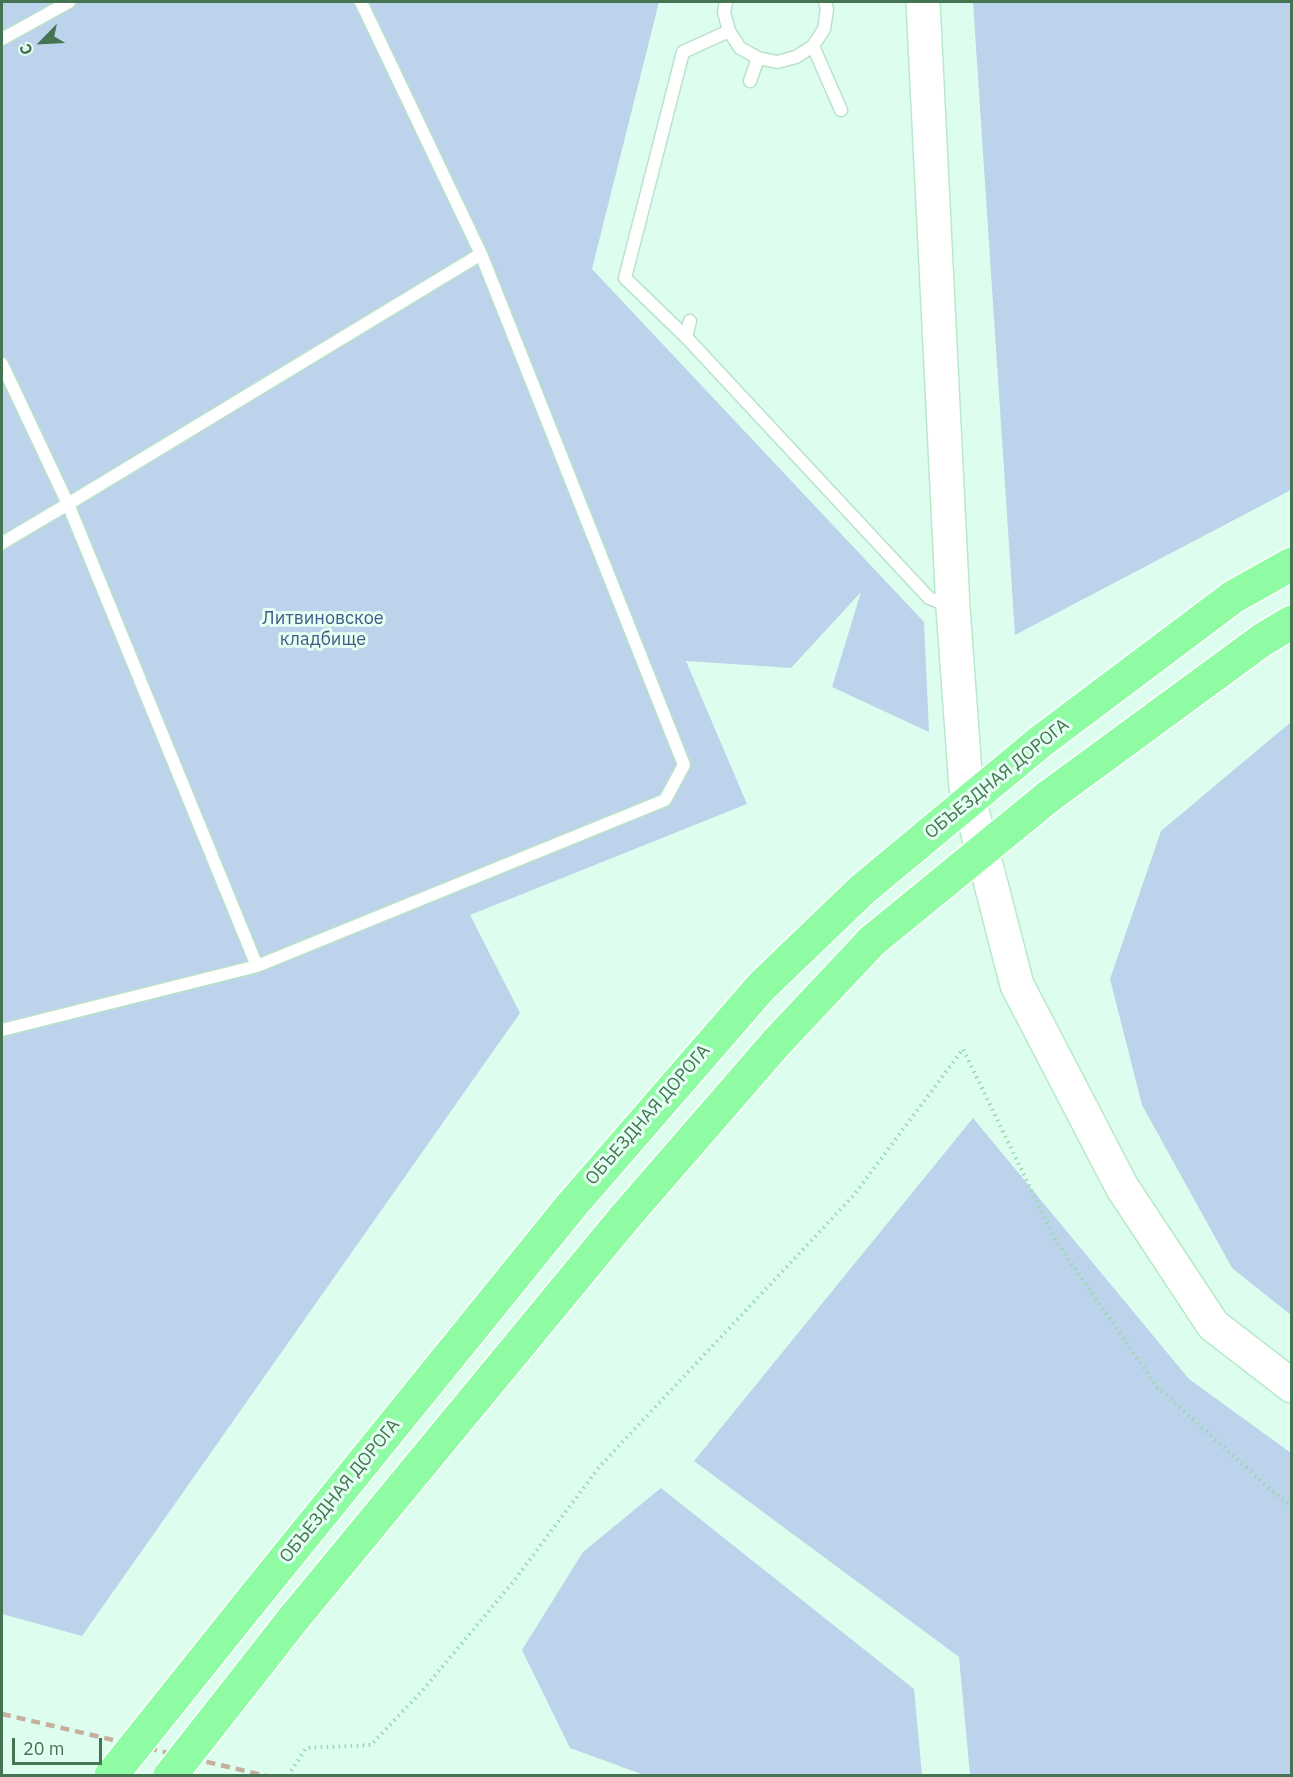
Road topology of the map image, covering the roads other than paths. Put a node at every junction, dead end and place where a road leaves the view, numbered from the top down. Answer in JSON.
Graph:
{"nodes":[{"id":1,"x":69,"y":2,"type":"edge"},
{"id":2,"x":361,"y":2,"type":"edge"},
{"id":3,"x":726,"y":2,"type":"edge"},
{"id":4,"x":825,"y":2,"type":"edge"},
{"id":5,"x":923,"y":2,"type":"edge"},
{"id":6,"x":729,"y":31,"type":"junction"},
{"id":7,"x":2,"y":39,"type":"edge"},
{"id":8,"x":813,"y":46,"type":"junction"},
{"id":9,"x":758,"y":58,"type":"junction"},
{"id":10,"x":750,"y":81,"type":"dead end"},
{"id":11,"x":841,"y":110,"type":"dead end"},
{"id":12,"x":481,"y":254,"type":"junction"},
{"id":13,"x":690,"y":321,"type":"dead end"},
{"id":14,"x":686,"y":337,"type":"junction"},
{"id":15,"x":2,"y":364,"type":"edge"},
{"id":16,"x":68,"y":504,"type":"junction"},
{"id":17,"x":2,"y":543,"type":"edge"},
{"id":18,"x":1292,"y":564,"type":"edge"},
{"id":19,"x":953,"y":608,"type":"junction"},
{"id":20,"x":1292,"y":622,"type":"edge"},
{"id":21,"x":257,"y":966,"type":"junction"},
{"id":22,"x":2,"y":1029,"type":"edge"},
{"id":23,"x":1292,"y":1386,"type":"edge"},
{"id":24,"x":111,"y":1776,"type":"edge"},
{"id":25,"x":170,"y":1776,"type":"edge"}],
"edges":[{"from":1,"to":7,"type":"lane"},
{"from":2,"to":12,"type":"lane"},
{"from":3,"to":6,"type":"lane"},
{"from":4,"to":8,"type":"lane"},
{"from":5,"to":19,"type":"street"},
{"from":6,"to":9,"type":"lane"},
{"from":6,"to":14,"type":"lane"},
{"from":8,"to":9,"type":"lane"},
{"from":8,"to":11,"type":"lane"},
{"from":9,"to":10,"type":"lane"},
{"from":12,"to":16,"type":"lane"},
{"from":12,"to":21,"type":"lane"},
{"from":13,"to":14,"type":"lane"},
{"from":14,"to":19,"type":"lane"},
{"from":15,"to":16,"type":"lane"},
{"from":16,"to":17,"type":"lane"},
{"from":16,"to":21,"type":"lane"},
{"from":18,"to":24,"type":"highway","name":"ОБЪЕЗДНАЯ ДОРОГА","bridge":true},
{"from":19,"to":23,"type":"street"},
{"from":20,"to":25,"type":"highway","bridge":true},
{"from":21,"to":22,"type":"lane"}]}
